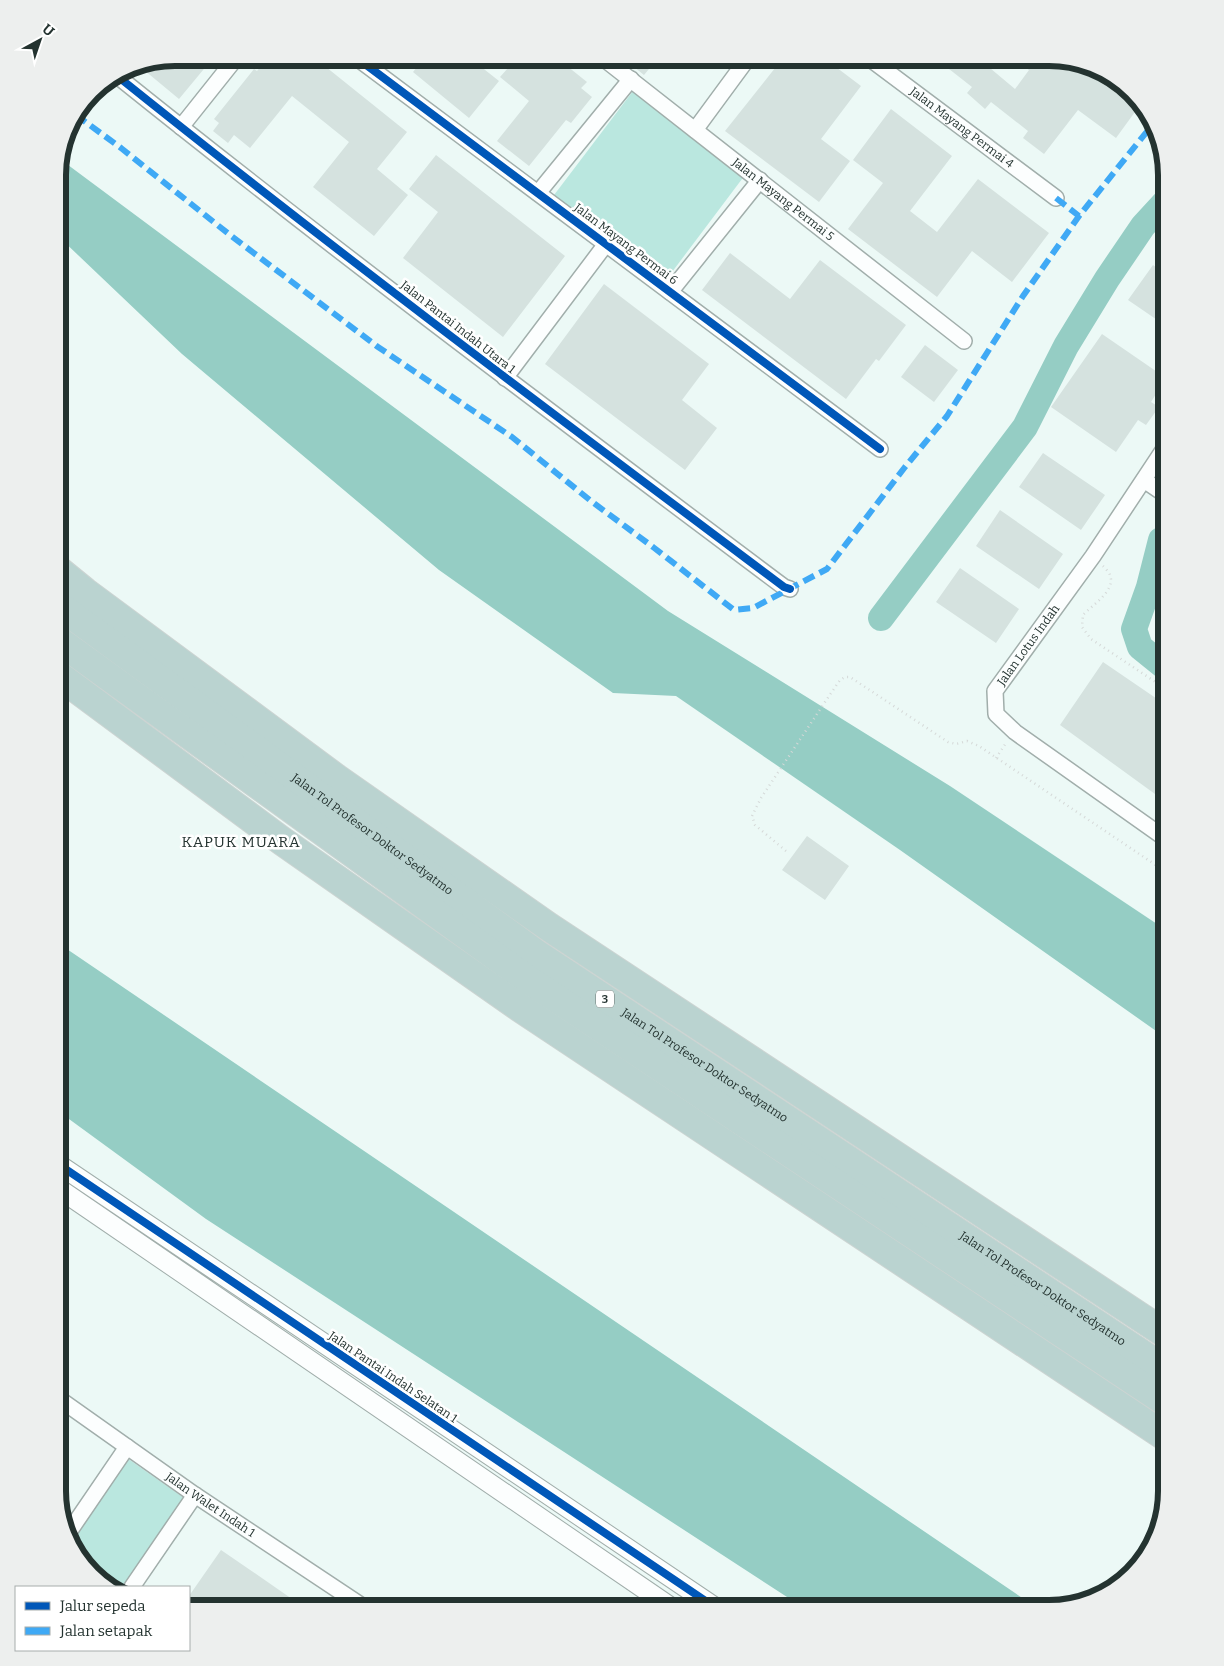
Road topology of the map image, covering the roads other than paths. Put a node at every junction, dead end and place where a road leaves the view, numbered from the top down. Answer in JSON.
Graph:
{"nodes":[{"id":1,"x":230,"y":66,"type":"edge"},
{"id":2,"x":369,"y":66,"type":"edge"},
{"id":3,"x":614,"y":66,"type":"edge"},
{"id":4,"x":742,"y":66,"type":"edge"},
{"id":5,"x":880,"y":66,"type":"edge"},
{"id":6,"x":631,"y":79,"type":"junction"},
{"id":7,"x":123,"y":80,"type":"edge"},
{"id":8,"x":181,"y":127,"type":"junction"},
{"id":9,"x":695,"y":130,"type":"junction"},
{"id":10,"x":760,"y":180,"type":"junction"},
{"id":11,"x":538,"y":193,"type":"junction"},
{"id":12,"x":1056,"y":198,"type":"dead end"},
{"id":13,"x":606,"y":244,"type":"junction"},
{"id":14,"x":670,"y":292,"type":"junction"},
{"id":15,"x":964,"y":341,"type":"dead end"},
{"id":16,"x":505,"y":378,"type":"junction"},
{"id":17,"x":880,"y":449,"type":"dead end"},
{"id":18,"x":1158,"y":458,"type":"edge"},
{"id":19,"x":1144,"y":480,"type":"junction"},
{"id":20,"x":1158,"y":490,"type":"edge"},
{"id":21,"x":66,"y":577,"type":"edge"},
{"id":22,"x":790,"y":589,"type":"dead end"},
{"id":23,"x":66,"y":611,"type":"edge"},
{"id":24,"x":66,"y":646,"type":"edge"},
{"id":25,"x":66,"y":681,"type":"edge"},
{"id":26,"x":1158,"y":832,"type":"edge"},
{"id":27,"x":66,"y":1169,"type":"edge"},
{"id":28,"x":66,"y":1193,"type":"edge"},
{"id":29,"x":1158,"y":1329,"type":"edge"},
{"id":30,"x":1158,"y":1365,"type":"edge"},
{"id":31,"x":1158,"y":1397,"type":"edge"},
{"id":32,"x":66,"y":1404,"type":"edge"},
{"id":33,"x":1158,"y":1432,"type":"edge"},
{"id":34,"x":127,"y":1447,"type":"junction"},
{"id":35,"x":194,"y":1495,"type":"junction"},
{"id":36,"x":73,"y":1526,"type":"edge"},
{"id":37,"x":133,"y":1586,"type":"edge"},
{"id":38,"x":354,"y":1600,"type":"edge"},
{"id":39,"x":660,"y":1600,"type":"edge"},
{"id":40,"x":704,"y":1600,"type":"edge"}],
"edges":[{"from":1,"to":8,"type":"street"},
{"from":2,"to":11,"type":"street","name":"Jalan Mayang Permai 6"},
{"from":3,"to":6,"type":"street","name":"Jalan Mayang Permai 5"},
{"from":4,"to":9,"type":"street"},
{"from":5,"to":12,"type":"street","name":"Jalan Mayang Permai 4"},
{"from":6,"to":9,"type":"street","name":"Jalan Mayang Permai 5"},
{"from":6,"to":11,"type":"street"},
{"from":7,"to":8,"type":"street","name":"Jalan Pantai Indah Utara 1"},
{"from":8,"to":16,"type":"street","name":"Jalan Pantai Indah Utara 1"},
{"from":9,"to":10,"type":"street","name":"Jalan Mayang Permai 5"},
{"from":10,"to":14,"type":"street"},
{"from":10,"to":15,"type":"street","name":"Jalan Mayang Permai 5"},
{"from":11,"to":13,"type":"street","name":"Jalan Mayang Permai 6"},
{"from":13,"to":14,"type":"street","name":"Jalan Mayang Permai 6"},
{"from":13,"to":16,"type":"street"},
{"from":14,"to":17,"type":"street","name":"Jalan Mayang Permai 6"},
{"from":16,"to":22,"type":"street","name":"Jalan Pantai Indah Utara 1"},
{"from":18,"to":19,"type":"street","name":"Jalan Lotus Indah"},
{"from":19,"to":20,"type":"street"},
{"from":19,"to":26,"type":"street","name":"Jalan Lotus Indah"},
{"from":21,"to":29,"type":"highway","name":"Jalan Tol Profesor Doktor Sedyatmo","number":"3"},
{"from":23,"to":30,"type":"highway","name":"Jalan Tol Profesor Doktor Sedyatmo","number":"3"},
{"from":24,"to":31,"type":"highway","name":"Jalan Tol Profesor Doktor Sedyatmo","number":"3"},
{"from":25,"to":33,"type":"highway"},
{"from":27,"to":40,"type":"street","name":"Jalan Pantai Indah Selatan 1"},
{"from":28,"to":39,"type":"street"},
{"from":32,"to":34,"type":"street","name":"Jalan Walet Indah 1"},
{"from":34,"to":35,"type":"street","name":"Jalan Walet Indah 1"},
{"from":34,"to":36,"type":"street"},
{"from":35,"to":37,"type":"street"},
{"from":35,"to":38,"type":"street","name":"Jalan Walet Indah 1"}]}
